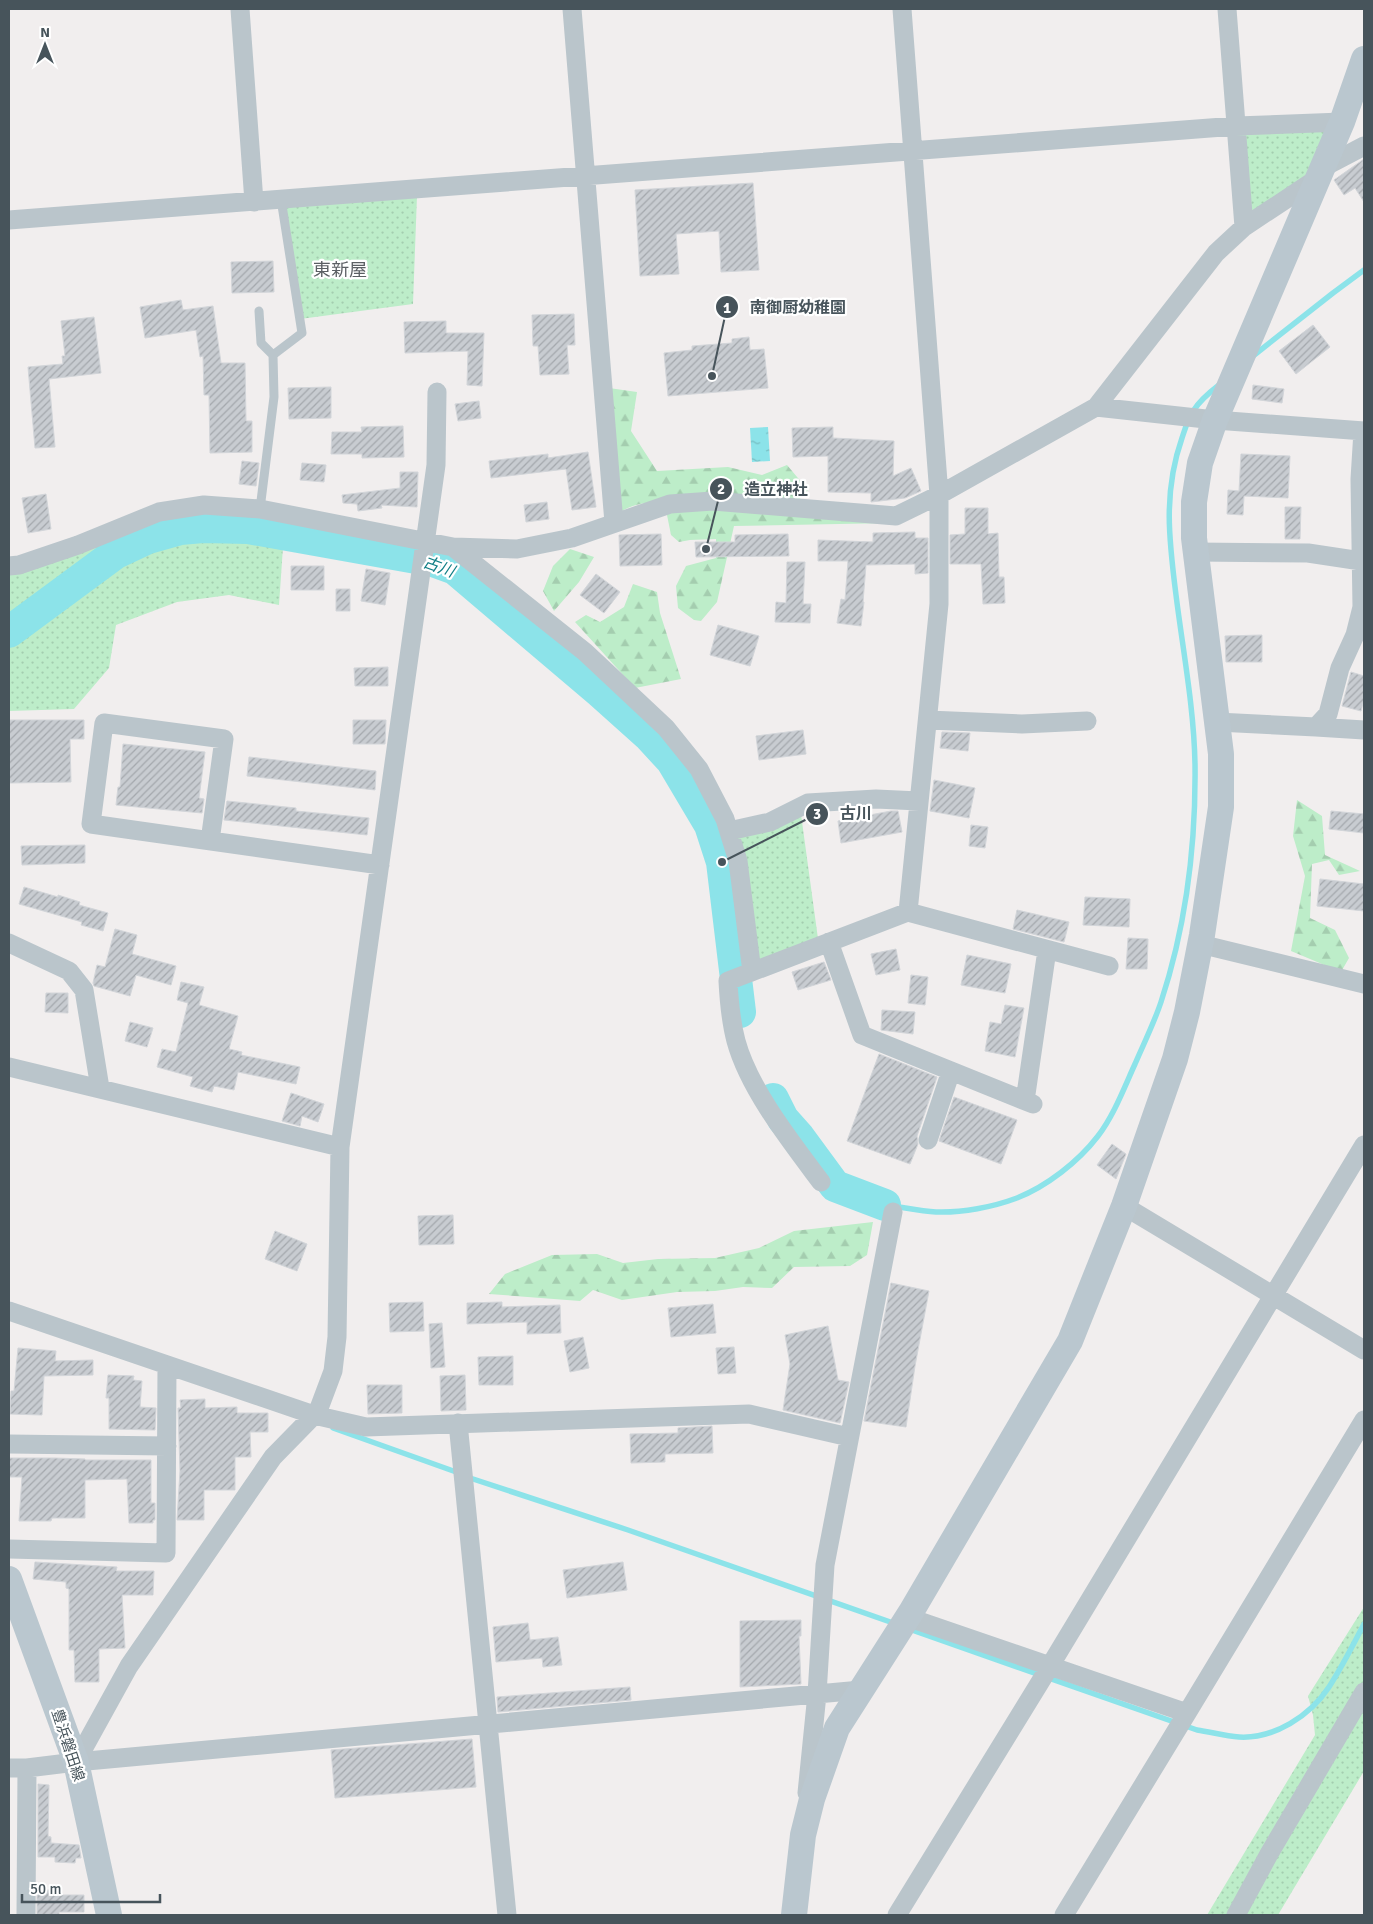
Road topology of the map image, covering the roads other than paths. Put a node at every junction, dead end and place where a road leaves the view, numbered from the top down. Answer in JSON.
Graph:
{"nodes":[{"id":1,"x":240,"y":9,"type":"edge"},
{"id":2,"x":572,"y":9,"type":"edge"},
{"id":3,"x":902,"y":9,"type":"edge"},
{"id":4,"x":1227,"y":9,"type":"edge"},
{"id":5,"x":1364,"y":59,"type":"edge"},
{"id":6,"x":1342,"y":122,"type":"junction"},
{"id":7,"x":1236,"y":126,"type":"junction"},
{"id":8,"x":1364,"y":146,"type":"edge"},
{"id":9,"x":912,"y":151,"type":"junction"},
{"id":10,"x":1320,"y":173,"type":"junction"},
{"id":11,"x":585,"y":176,"type":"junction"},
{"id":12,"x":281,"y":200,"type":"junction"},
{"id":13,"x":254,"y":202,"type":"junction"},
{"id":14,"x":9,"y":220,"type":"edge"},
{"id":15,"x":1244,"y":227,"type":"junction"},
{"id":16,"x":259,"y":311,"type":"dead end"},
{"id":17,"x":273,"y":355,"type":"junction"},
{"id":18,"x":437,"y":392,"type":"dead end"},
{"id":19,"x":1096,"y":407,"type":"junction"},
{"id":20,"x":1215,"y":420,"type":"junction"},
{"id":21,"x":1364,"y":431,"type":"edge"},
{"id":22,"x":939,"y":495,"type":"junction"},
{"id":23,"x":260,"y":509,"type":"junction"},
{"id":24,"x":614,"y":523,"type":"junction"},
{"id":25,"x":426,"y":542,"type":"junction"},
{"id":26,"x":453,"y":547,"type":"junction"},
{"id":27,"x":1195,"y":552,"type":"junction"},
{"id":28,"x":1361,"y":561,"type":"junction"},
{"id":29,"x":9,"y":566,"type":"edge"},
{"id":30,"x":1363,"y":586,"type":"edge"},
{"id":31,"x":928,"y":720,"type":"junction"},
{"id":32,"x":1087,"y":721,"type":"dead end"},
{"id":33,"x":1216,"y":722,"type":"junction"},
{"id":34,"x":1316,"y":727,"type":"junction"},
{"id":35,"x":1364,"y":730,"type":"edge"},
{"id":36,"x":919,"y":801,"type":"junction"},
{"id":37,"x":729,"y":831,"type":"junction"},
{"id":38,"x":210,"y":841,"type":"junction"},
{"id":39,"x":380,"y":865,"type":"junction"},
{"id":40,"x":908,"y":912,"type":"junction"},
{"id":41,"x":829,"y":942,"type":"junction"},
{"id":42,"x":9,"y":943,"type":"edge"},
{"id":43,"x":1200,"y":944,"type":"junction"},
{"id":44,"x":1047,"y":950,"type":"junction"},
{"id":45,"x":1109,"y":966,"type":"dead end"},
{"id":46,"x":752,"y":972,"type":"junction"},
{"id":47,"x":1364,"y":984,"type":"edge"},
{"id":48,"x":9,"y":1067,"type":"edge"},
{"id":49,"x":951,"y":1071,"type":"junction"},
{"id":50,"x":100,"y":1088,"type":"junction"},
{"id":51,"x":928,"y":1140,"type":"dead end"},
{"id":52,"x":1364,"y":1145,"type":"edge"},
{"id":53,"x":340,"y":1147,"type":"junction"},
{"id":54,"x":821,"y":1182,"type":"dead end"},
{"id":55,"x":1124,"y":1206,"type":"junction"},
{"id":56,"x":893,"y":1212,"type":"dead end"},
{"id":57,"x":1274,"y":1295,"type":"junction"},
{"id":58,"x":9,"y":1311,"type":"edge"},
{"id":59,"x":1364,"y":1350,"type":"edge"},
{"id":60,"x":167,"y":1365,"type":"junction"},
{"id":61,"x":314,"y":1415,"type":"junction"},
{"id":62,"x":1364,"y":1420,"type":"edge"},
{"id":63,"x":458,"y":1423,"type":"junction"},
{"id":64,"x":849,"y":1437,"type":"junction"},
{"id":65,"x":9,"y":1444,"type":"edge"},
{"id":66,"x":167,"y":1446,"type":"junction"},
{"id":67,"x":9,"y":1550,"type":"edge"},
{"id":68,"x":9,"y":1579,"type":"edge"},
{"id":69,"x":903,"y":1624,"type":"junction"},
{"id":70,"x":1050,"y":1666,"type":"junction"},
{"id":71,"x":861,"y":1690,"type":"junction"},
{"id":72,"x":1364,"y":1692,"type":"edge"},
{"id":73,"x":817,"y":1694,"type":"junction"},
{"id":74,"x":1187,"y":1713,"type":"junction"},
{"id":75,"x":489,"y":1724,"type":"junction"},
{"id":76,"x":76,"y":1762,"type":"junction"},
{"id":77,"x":18,"y":1768,"type":"edge"},
{"id":78,"x":802,"y":1835,"type":"junction"},
{"id":79,"x":26,"y":1915,"type":"edge"},
{"id":80,"x":109,"y":1915,"type":"edge"},
{"id":81,"x":507,"y":1915,"type":"edge"},
{"id":82,"x":794,"y":1915,"type":"edge"},
{"id":83,"x":897,"y":1915,"type":"edge"},
{"id":84,"x":1064,"y":1915,"type":"edge"},
{"id":85,"x":1236,"y":1915,"type":"edge"}],
"edges":[{"from":1,"to":13,"type":"street"},
{"from":2,"to":11,"type":"street"},
{"from":3,"to":9,"type":"street"},
{"from":4,"to":7,"type":"street"},
{"from":5,"to":6,"type":"street"},
{"from":6,"to":7,"type":"street"},
{"from":6,"to":10,"type":"street"},
{"from":7,"to":9,"type":"street"},
{"from":7,"to":15,"type":"street"},
{"from":8,"to":10,"type":"street"},
{"from":9,"to":11,"type":"street"},
{"from":9,"to":22,"type":"street"},
{"from":10,"to":15,"type":"street"},
{"from":10,"to":20,"type":"street"},
{"from":11,"to":12,"type":"street"},
{"from":11,"to":24,"type":"street"},
{"from":12,"to":13,"type":"street"},
{"from":12,"to":17,"type":"lane"},
{"from":13,"to":14,"type":"street"},
{"from":15,"to":19,"type":"street"},
{"from":16,"to":17,"type":"lane"},
{"from":17,"to":23,"type":"lane"},
{"from":18,"to":25,"type":"street"},
{"from":19,"to":20,"type":"street"},
{"from":19,"to":22,"type":"street"},
{"from":20,"to":21,"type":"street"},
{"from":20,"to":27,"type":"street"},
{"from":21,"to":28,"type":"street"},
{"from":22,"to":24,"type":"street"},
{"from":22,"to":31,"type":"street"},
{"from":23,"to":25,"type":"street"},
{"from":23,"to":29,"type":"street"},
{"from":24,"to":26,"type":"street"},
{"from":25,"to":26,"type":"street"},
{"from":25,"to":39,"type":"street"},
{"from":26,"to":37,"type":"street"},
{"from":27,"to":28,"type":"street"},
{"from":27,"to":33,"type":"street"},
{"from":28,"to":30,"type":"street"},
{"from":30,"to":34,"type":"street"},
{"from":31,"to":32,"type":"street"},
{"from":31,"to":36,"type":"street"},
{"from":33,"to":34,"type":"street"},
{"from":33,"to":43,"type":"street"},
{"from":34,"to":35,"type":"street"},
{"from":36,"to":37,"type":"street"},
{"from":36,"to":40,"type":"street"},
{"from":37,"to":46,"type":"street"},
{"from":38,"to":38,"type":"street"},
{"from":38,"to":39,"type":"street"},
{"from":39,"to":53,"type":"street"},
{"from":40,"to":41,"type":"street"},
{"from":40,"to":44,"type":"street"},
{"from":41,"to":46,"type":"street"},
{"from":41,"to":49,"type":"street"},
{"from":42,"to":50,"type":"street"},
{"from":43,"to":47,"type":"street"},
{"from":43,"to":55,"type":"street"},
{"from":44,"to":45,"type":"street"},
{"from":44,"to":49,"type":"street"},
{"from":46,"to":54,"type":"street"},
{"from":48,"to":50,"type":"street"},
{"from":49,"to":51,"type":"street"},
{"from":50,"to":53,"type":"street"},
{"from":52,"to":57,"type":"street"},
{"from":53,"to":61,"type":"street"},
{"from":55,"to":57,"type":"street"},
{"from":55,"to":69,"type":"street"},
{"from":56,"to":64,"type":"street"},
{"from":57,"to":59,"type":"street"},
{"from":57,"to":70,"type":"street"},
{"from":58,"to":60,"type":"street"},
{"from":60,"to":61,"type":"street"},
{"from":60,"to":66,"type":"street"},
{"from":61,"to":63,"type":"street"},
{"from":61,"to":76,"type":"street"},
{"from":62,"to":74,"type":"street"},
{"from":63,"to":64,"type":"street"},
{"from":63,"to":75,"type":"street"},
{"from":64,"to":73,"type":"street"},
{"from":65,"to":66,"type":"street"},
{"from":66,"to":67,"type":"street"},
{"from":68,"to":76,"type":"street","name":"豊浜磐田線"},
{"from":69,"to":70,"type":"street"},
{"from":69,"to":71,"type":"street"},
{"from":70,"to":74,"type":"street"},
{"from":70,"to":83,"type":"street"},
{"from":71,"to":73,"type":"street"},
{"from":71,"to":78,"type":"street"},
{"from":72,"to":85,"type":"street"},
{"from":73,"to":75,"type":"street"},
{"from":73,"to":78,"type":"street"},
{"from":74,"to":84,"type":"street"},
{"from":75,"to":76,"type":"street"},
{"from":75,"to":81,"type":"street"},
{"from":76,"to":77,"type":"street"},
{"from":76,"to":80,"type":"street","name":"豊浜磐田線"},
{"from":77,"to":79,"type":"street"},
{"from":78,"to":82,"type":"street"}]}
